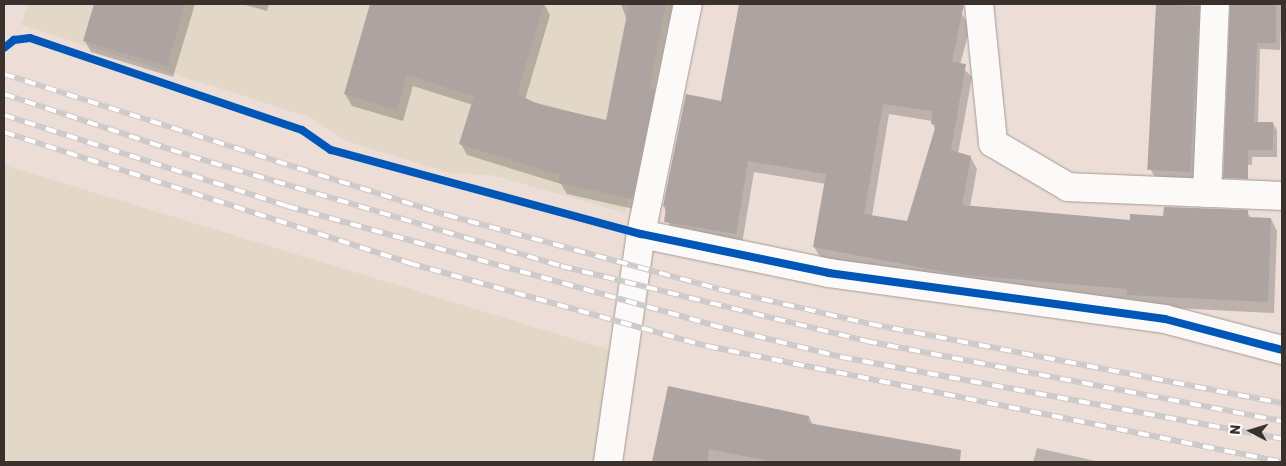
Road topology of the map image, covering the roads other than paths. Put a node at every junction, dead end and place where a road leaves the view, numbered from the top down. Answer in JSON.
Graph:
{"nodes":[{"id":1,"x":688,"y":4,"type":"edge"},
{"id":2,"x":979,"y":4,"type":"edge"},
{"id":3,"x":1215,"y":4,"type":"edge"},
{"id":4,"x":1207,"y":193,"type":"junction"},
{"id":5,"x":1282,"y":196,"type":"edge"},
{"id":6,"x":642,"y":234,"type":"junction"},
{"id":7,"x":1282,"y":350,"type":"edge"},
{"id":8,"x":608,"y":462,"type":"edge"}],
"edges":[{"from":1,"to":6,"type":"street"},
{"from":2,"to":4,"type":"street"},
{"from":3,"to":4,"type":"street"},
{"from":4,"to":5,"type":"street"},
{"from":6,"to":7,"type":"street"},
{"from":6,"to":8,"type":"street"}]}
